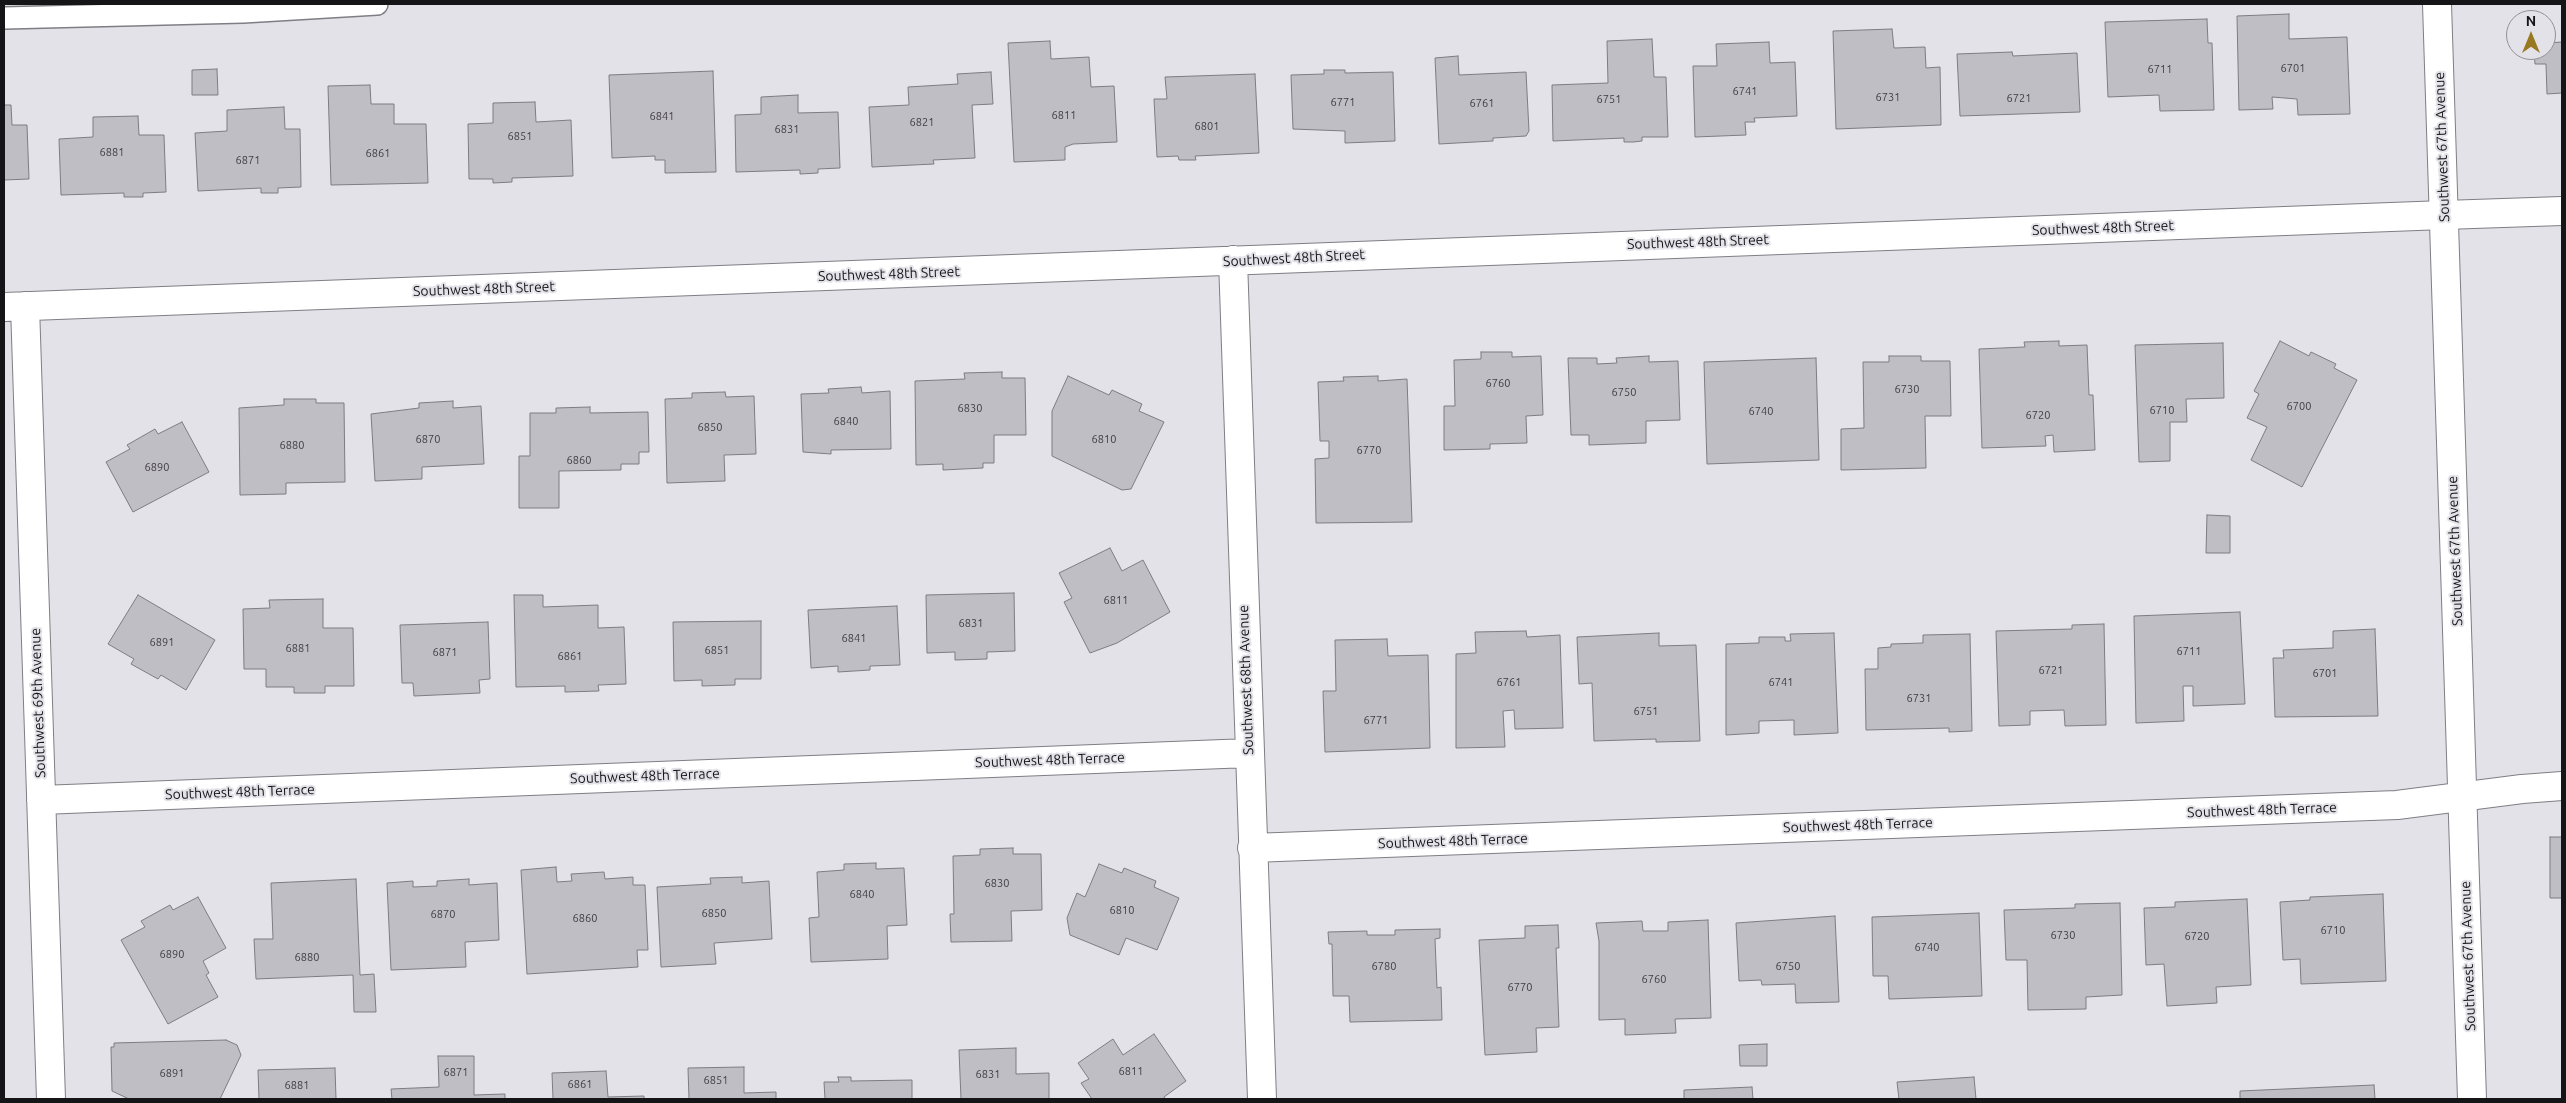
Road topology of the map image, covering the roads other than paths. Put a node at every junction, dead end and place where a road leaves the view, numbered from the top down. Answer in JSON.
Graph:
{"nodes":[{"id":1,"x":377,"y":4,"type":"edge"},
{"id":2,"x":2437,"y":4,"type":"edge"},
{"id":3,"x":4,"y":18,"type":"edge"},
{"id":4,"x":2562,"y":211,"type":"edge"},
{"id":5,"x":2444,"y":215,"type":"junction"},
{"id":6,"x":1233,"y":260,"type":"junction"},
{"id":7,"x":14,"y":307,"type":"edge"},
{"id":8,"x":1249,"y":753,"type":"junction"},
{"id":9,"x":2562,"y":786,"type":"edge"},
{"id":10,"x":2463,"y":797,"type":"junction"},
{"id":11,"x":41,"y":800,"type":"junction"},
{"id":12,"x":1252,"y":848,"type":"junction"},
{"id":13,"x":51,"y":1099,"type":"edge"},
{"id":14,"x":1262,"y":1099,"type":"edge"},
{"id":15,"x":2472,"y":1099,"type":"edge"}],
"edges":[{"from":1,"to":3,"type":"lane"},
{"from":2,"to":5,"type":"street","name":"Southwest 67th Avenue"},
{"from":4,"to":5,"type":"street","name":"Southwest 48th Street"},
{"from":5,"to":6,"type":"street","name":"Southwest 48th Street"},
{"from":5,"to":10,"type":"street","name":"Southwest 67th Avenue"},
{"from":6,"to":7,"type":"street","name":"Southwest 48th Street"},
{"from":6,"to":8,"type":"street","name":"Southwest 68th Avenue"},
{"from":7,"to":11,"type":"street","name":"Southwest 69th Avenue"},
{"from":8,"to":11,"type":"street","name":"Southwest 48th Terrace"},
{"from":8,"to":12,"type":"street","name":"Southwest 68th Avenue"},
{"from":9,"to":10,"type":"street","name":"Southwest 48th Terrace"},
{"from":10,"to":12,"type":"street","name":"Southwest 48th Terrace"},
{"from":10,"to":15,"type":"street","name":"Southwest 67th Avenue"},
{"from":11,"to":13,"type":"street","name":"Southwest 69th Avenue"},
{"from":12,"to":14,"type":"street","name":"Southwest 68th Avenue"}]}
